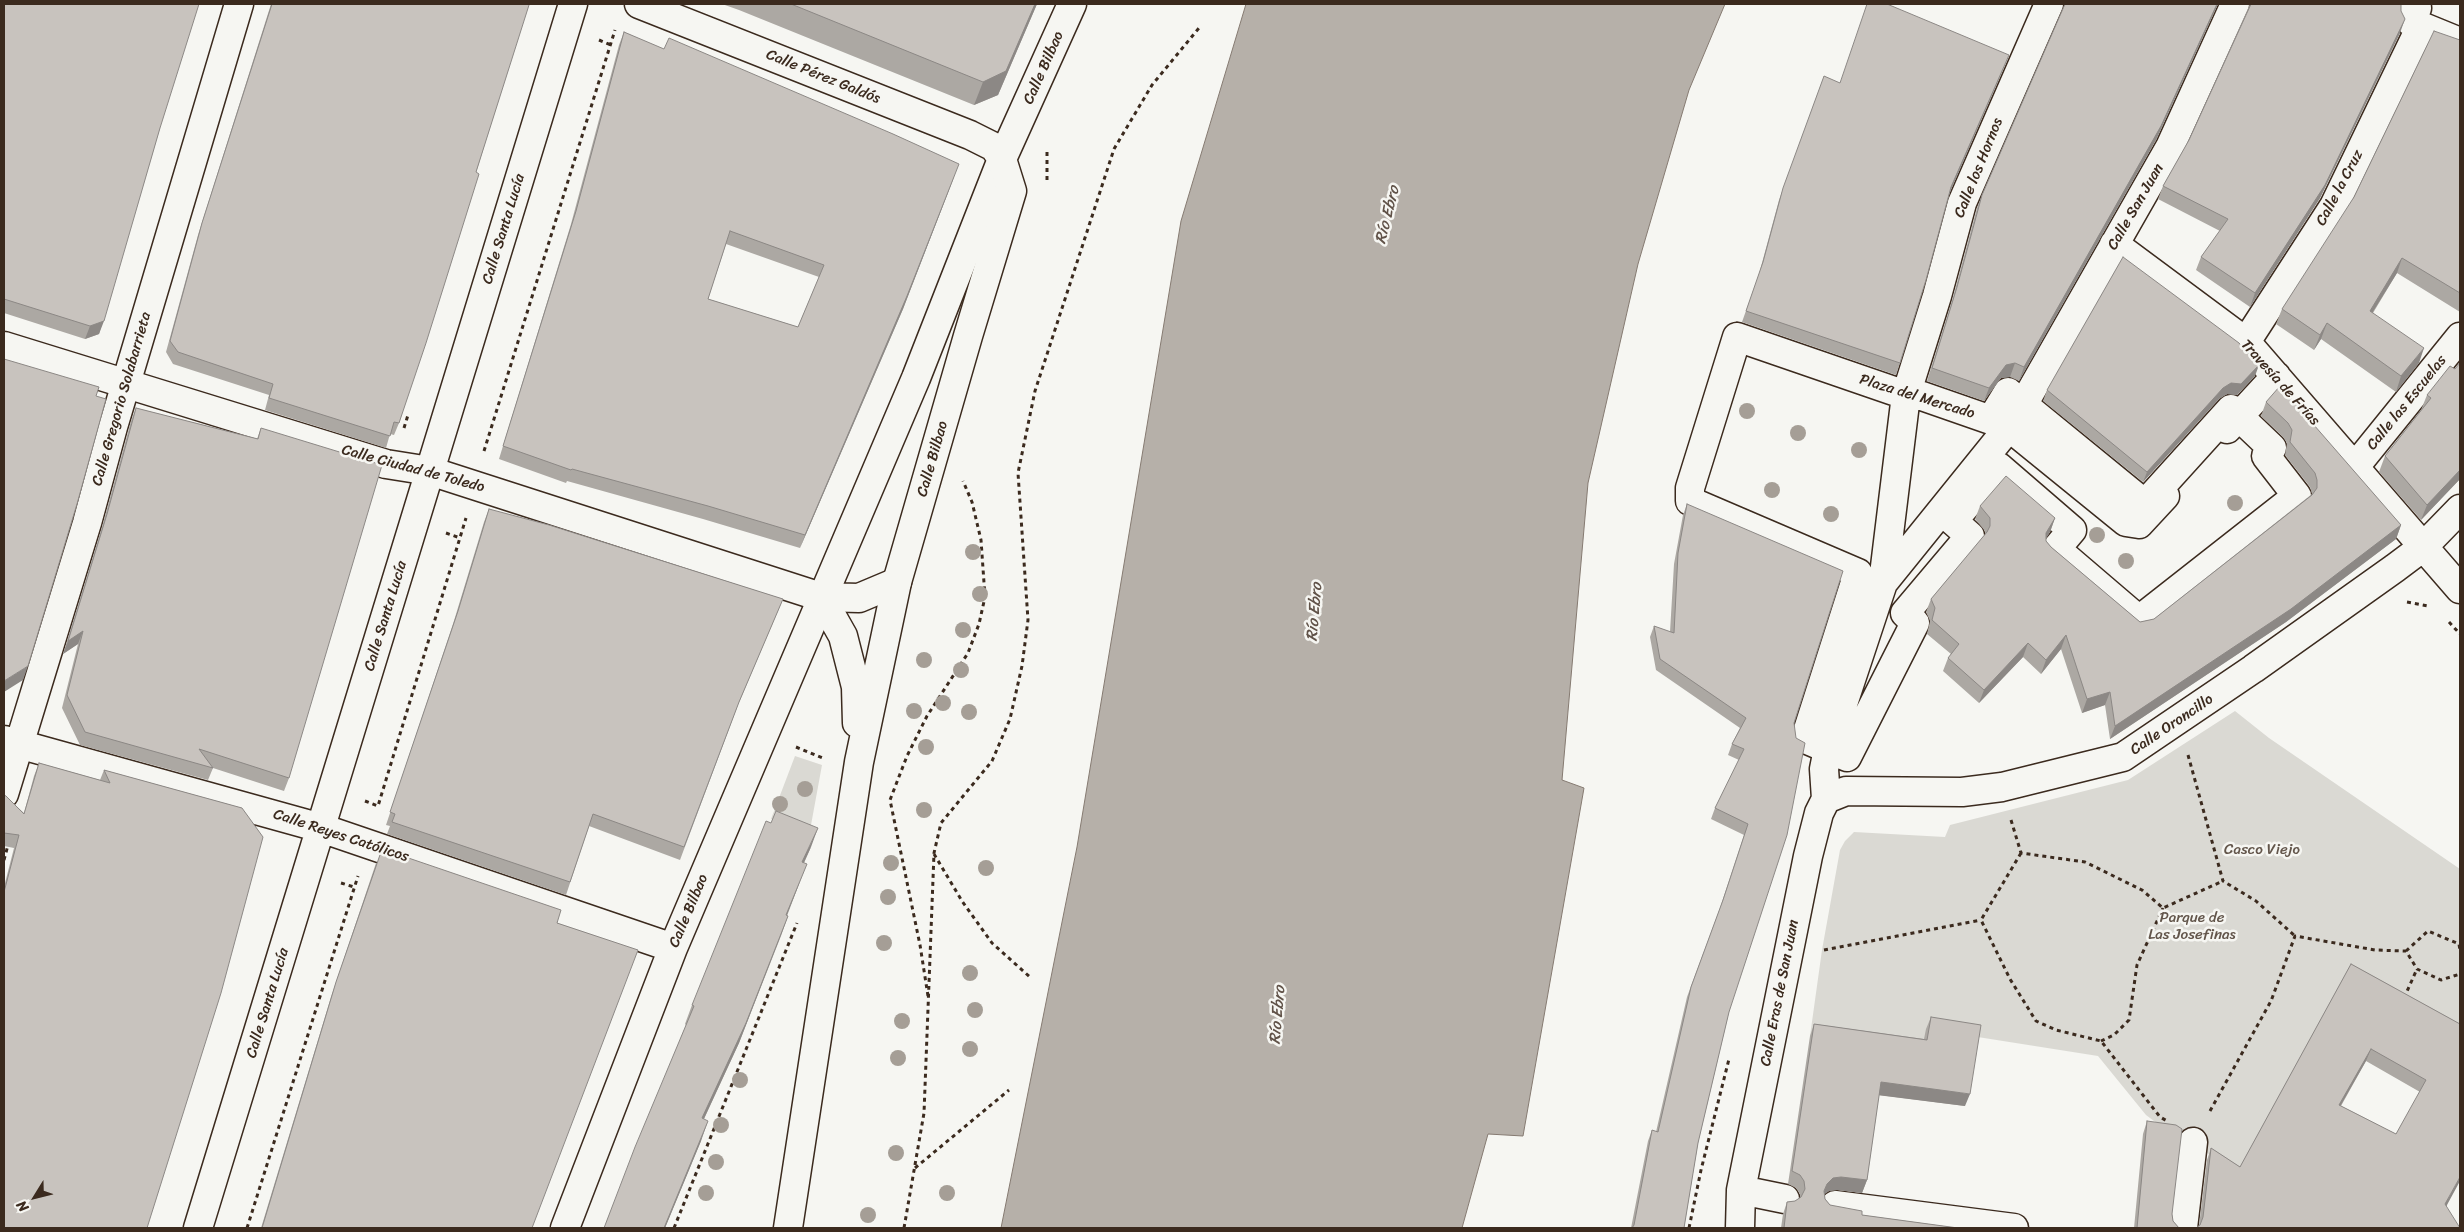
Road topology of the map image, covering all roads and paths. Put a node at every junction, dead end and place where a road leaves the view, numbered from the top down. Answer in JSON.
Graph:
{"nodes":[{"id":1,"x":239,"y":4,"type":"edge"},
{"id":2,"x":573,"y":4,"type":"edge"},
{"id":3,"x":639,"y":4,"type":"edge"},
{"id":4,"x":1072,"y":4,"type":"edge"},
{"id":5,"x":2049,"y":4,"type":"edge"},
{"id":6,"x":2235,"y":4,"type":"edge"},
{"id":7,"x":2414,"y":15,"type":"edge"},
{"id":8,"x":617,"y":25,"type":"dead end"},
{"id":9,"x":1199,"y":28,"type":"dead end"},
{"id":10,"x":2460,"y":42,"type":"edge"},
{"id":11,"x":1046,"y":144,"type":"dead end"},
{"id":12,"x":1002,"y":159,"type":"junction"},
{"id":13,"x":1046,"y":184,"type":"dead end"},
{"id":14,"x":2114,"y":244,"type":"junction"},
{"id":15,"x":2460,"y":337,"type":"edge"},
{"id":16,"x":2246,"y":342,"type":"junction"},
{"id":17,"x":4,"y":346,"type":"edge"},
{"id":18,"x":2276,"y":376,"type":"junction"},
{"id":19,"x":126,"y":383,"type":"junction"},
{"id":20,"x":1906,"y":395,"type":"junction"},
{"id":21,"x":2025,"y":404,"type":"junction"},
{"id":22,"x":2239,"y":417,"type":"junction"},
{"id":23,"x":2009,"y":427,"type":"junction"},
{"id":24,"x":441,"y":438,"type":"junction"},
{"id":25,"x":484,"y":452,"type":"junction"},
{"id":26,"x":482,"y":457,"type":"dead end"},
{"id":27,"x":386,"y":464,"type":"junction"},
{"id":28,"x":2354,"y":468,"type":"junction"},
{"id":29,"x":430,"y":471,"type":"junction"},
{"id":30,"x":962,"y":479,"type":"dead end"},
{"id":31,"x":2460,"y":509,"type":"edge"},
{"id":32,"x":467,"y":515,"type":"dead end"},
{"id":33,"x":2423,"y":547,"type":"junction"},
{"id":34,"x":897,"y":582,"type":"junction"},
{"id":35,"x":1883,"y":583,"type":"junction"},
{"id":36,"x":2460,"y":589,"type":"edge"},
{"id":37,"x":821,"y":597,"type":"junction"},
{"id":38,"x":2406,"y":602,"type":"dead end"},
{"id":39,"x":2434,"y":610,"type":"dead end"},
{"id":40,"x":2447,"y":620,"type":"dead end"},
{"id":41,"x":2460,"y":634,"type":"edge"},
{"id":42,"x":11,"y":742,"type":"edge"},
{"id":43,"x":790,"y":744,"type":"dead end"},
{"id":44,"x":1828,"y":749,"type":"junction"},
{"id":45,"x":2187,"y":753,"type":"dead end"},
{"id":46,"x":859,"y":762,"type":"junction"},
{"id":47,"x":830,"y":763,"type":"dead end"},
{"id":48,"x":332,"y":790,"type":"junction"},
{"id":49,"x":4,"y":794,"type":"edge"},
{"id":50,"x":1826,"y":799,"type":"junction"},
{"id":51,"x":378,"y":806,"type":"junction"},
{"id":52,"x":2008,"y":811,"type":"dead end"},
{"id":53,"x":321,"y":828,"type":"junction"},
{"id":54,"x":366,"y":843,"type":"junction"},
{"id":55,"x":934,"y":853,"type":"junction"},
{"id":56,"x":2021,"y":853,"type":"junction"},
{"id":57,"x":2223,"y":881,"type":"junction"},
{"id":58,"x":2163,"y":908,"type":"junction"},
{"id":59,"x":800,"y":916,"type":"edge"},
{"id":60,"x":1981,"y":920,"type":"junction"},
{"id":61,"x":2295,"y":936,"type":"junction"},
{"id":62,"x":673,"y":948,"type":"junction"},
{"id":63,"x":1822,"y":950,"type":"dead end"},
{"id":64,"x":2406,"y":951,"type":"junction"},
{"id":65,"x":2460,"y":951,"type":"edge"},
{"id":66,"x":2417,"y":969,"type":"junction"},
{"id":67,"x":2460,"y":974,"type":"edge"},
{"id":68,"x":1031,"y":978,"type":"dead end"},
{"id":69,"x":929,"y":1004,"type":"junction"},
{"id":70,"x":2400,"y":1005,"type":"edge"},
{"id":71,"x":2100,"y":1041,"type":"junction"},
{"id":72,"x":1009,"y":1090,"type":"dead end"},
{"id":73,"x":2194,"y":1140,"type":"junction"},
{"id":74,"x":914,"y":1169,"type":"junction"},
{"id":75,"x":1701,"y":1170,"type":"dead end"},
{"id":76,"x":1741,"y":1190,"type":"junction"},
{"id":77,"x":1785,"y":1199,"type":"dead end"},
{"id":78,"x":1835,"y":1205,"type":"edge"},
{"id":79,"x":198,"y":1228,"type":"edge"},
{"id":80,"x":247,"y":1228,"type":"edge"},
{"id":81,"x":565,"y":1228,"type":"edge"},
{"id":82,"x":674,"y":1228,"type":"edge"},
{"id":83,"x":788,"y":1228,"type":"edge"},
{"id":84,"x":904,"y":1228,"type":"edge"},
{"id":85,"x":1689,"y":1228,"type":"edge"},
{"id":86,"x":1721,"y":1228,"type":"edge"},
{"id":87,"x":1740,"y":1228,"type":"edge"},
{"id":88,"x":2014,"y":1228,"type":"edge"},
{"id":89,"x":2183,"y":1228,"type":"edge"}],
"edges":[{"from":1,"to":19,"type":"street","name":"Calle Gregorio Solabarrieta"},
{"from":2,"to":24,"type":"street","name":"Calle Santa Lucía"},
{"from":3,"to":12,"type":"street","name":"Calle Pérez Galdós"},
{"from":4,"to":12,"type":"street","name":"Calle Bilbao"},
{"from":5,"to":20,"type":"street","name":"Calle los Hornos"},
{"from":6,"to":14,"type":"street","name":"Calle San Juan"},
{"from":7,"to":10,"type":"street"},
{"from":7,"to":16,"type":"street","name":"Calle la Cruz"},
{"from":8,"to":25,"type":"path"},
{"from":9,"to":55,"type":"path"},
{"from":11,"to":13,"type":"path"},
{"from":12,"to":34,"type":"street","name":"Calle Bilbao"},
{"from":12,"to":37,"type":"street","name":"Calle Bilbao"},
{"from":14,"to":16,"type":"street","name":"Travesía de Frías"},
{"from":14,"to":21,"type":"street","name":"Calle San Juan"},
{"from":15,"to":28,"type":"street","name":"Calle las Escuelas"},
{"from":16,"to":18,"type":"street","name":"Travesía de Frías"},
{"from":17,"to":19,"type":"street","name":"Calle Ciudad de Toledo"},
{"from":18,"to":22,"type":"street"},
{"from":18,"to":28,"type":"street","name":"Travesía de Frías"},
{"from":19,"to":27,"type":"street","name":"Calle Ciudad de Toledo"},
{"from":19,"to":42,"type":"street","name":"Calle Gregorio Solabarrieta"},
{"from":20,"to":21,"type":"street","name":"Plaza del Mercado"},
{"from":20,"to":35,"type":"street","name":"Calle los Hornos"},
{"from":20,"to":44,"type":"street","name":"Plaza del Mercado"},
{"from":21,"to":22,"type":"street","name":"Plaza del Mercado"},
{"from":21,"to":23,"type":"street","name":"Calle San Juan"},
{"from":22,"to":23,"type":"street"},
{"from":22,"to":44,"type":"street","name":"Plaza del Mercado"},
{"from":23,"to":35,"type":"street","name":"Calle San Juan"},
{"from":24,"to":25,"type":"path"},
{"from":24,"to":27,"type":"path"},
{"from":24,"to":29,"type":"street","name":"Calle Santa Lucía"},
{"from":25,"to":26,"type":"path"},
{"from":27,"to":29,"type":"street","name":"Calle Ciudad de Toledo"},
{"from":28,"to":33,"type":"street","name":"Travesía de Frías"},
{"from":29,"to":37,"type":"street","name":"Calle Ciudad de Toledo"},
{"from":29,"to":48,"type":"street","name":"Calle Santa Lucía"},
{"from":30,"to":69,"type":"path"},
{"from":31,"to":33,"type":"street","name":"Calle Oroncillo"},
{"from":32,"to":51,"type":"path"},
{"from":33,"to":36,"type":"street","name":"Travesía de Frías"},
{"from":33,"to":50,"type":"street","name":"Calle Oroncillo"},
{"from":34,"to":37,"type":"street","name":"Calle Ciudad de Toledo"},
{"from":34,"to":46,"type":"street","name":"Calle Bilbao"},
{"from":35,"to":44,"type":"street"},
{"from":37,"to":46,"type":"street","name":"Calle Bilbao"},
{"from":37,"to":62,"type":"street","name":"Calle Bilbao"},
{"from":38,"to":39,"type":"path"},
{"from":40,"to":41,"type":"path"},
{"from":42,"to":49,"type":"street","name":"Calle Gregorio Solabarrieta"},
{"from":42,"to":53,"type":"street","name":"Calle Reyes Católicos"},
{"from":43,"to":47,"type":"path"},
{"from":44,"to":50,"type":"street"},
{"from":45,"to":57,"type":"path"},
{"from":46,"to":83,"type":"street","name":"Calle Bilbao"},
{"from":48,"to":51,"type":"path"},
{"from":48,"to":53,"type":"street","name":"Calle Santa Lucía"},
{"from":50,"to":76,"type":"street","name":"Calle Eras de San Juan"},
{"from":51,"to":54,"type":"path"},
{"from":52,"to":56,"type":"path"},
{"from":53,"to":54,"type":"street","name":"Calle Reyes Católicos"},
{"from":53,"to":79,"type":"street","name":"Calle Santa Lucía"},
{"from":54,"to":62,"type":"street","name":"Calle Reyes Católicos"},
{"from":54,"to":80,"type":"path"},
{"from":55,"to":68,"type":"path"},
{"from":55,"to":69,"type":"path"},
{"from":56,"to":58,"type":"path"},
{"from":56,"to":60,"type":"path"},
{"from":57,"to":58,"type":"path"},
{"from":57,"to":61,"type":"path"},
{"from":58,"to":71,"type":"path"},
{"from":59,"to":82,"type":"path"},
{"from":60,"to":63,"type":"path"},
{"from":60,"to":71,"type":"path"},
{"from":61,"to":64,"type":"path"},
{"from":61,"to":73,"type":"path"},
{"from":62,"to":81,"type":"street","name":"Calle Bilbao"},
{"from":64,"to":65,"type":"path"},
{"from":64,"to":66,"type":"path"},
{"from":66,"to":67,"type":"path"},
{"from":66,"to":70,"type":"path"},
{"from":69,"to":74,"type":"path"},
{"from":71,"to":73,"type":"path"},
{"from":72,"to":74,"type":"path"},
{"from":73,"to":89,"type":"street"},
{"from":74,"to":84,"type":"path"},
{"from":75,"to":85,"type":"path"},
{"from":76,"to":77,"type":"street"},
{"from":76,"to":86,"type":"street","name":"Calle Eras de San Juan"},
{"from":76,"to":87,"type":"street","name":"Calle Eras de San Juan"},
{"from":78,"to":88,"type":"street"}]}
